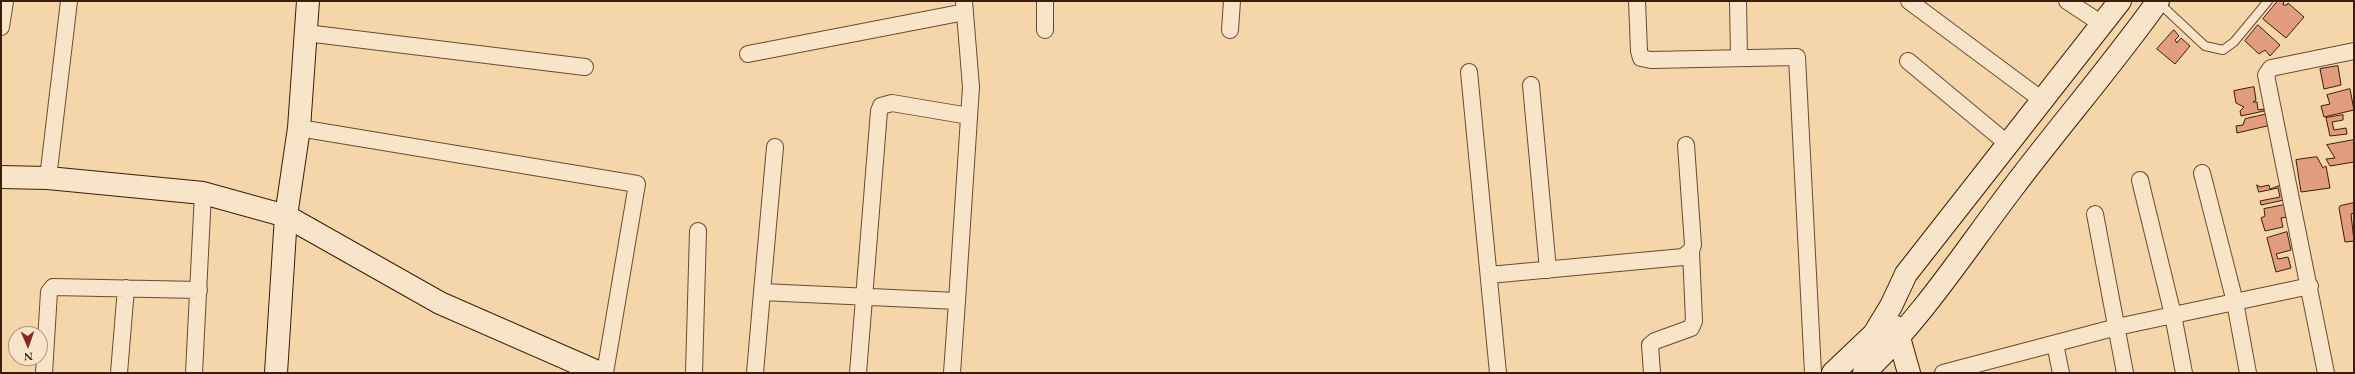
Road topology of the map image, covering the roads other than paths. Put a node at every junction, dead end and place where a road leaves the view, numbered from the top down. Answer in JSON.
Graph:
{"nodes":[{"id":1,"x":5,"y":1,"type":"edge"},
{"id":2,"x":69,"y":1,"type":"edge"},
{"id":3,"x":308,"y":1,"type":"edge"},
{"id":4,"x":1046,"y":1,"type":"edge"},
{"id":5,"x":1232,"y":1,"type":"edge"},
{"id":6,"x":1637,"y":1,"type":"edge"},
{"id":7,"x":1738,"y":1,"type":"edge"},
{"id":8,"x":1909,"y":1,"type":"edge"},
{"id":9,"x":2067,"y":1,"type":"edge"},
{"id":10,"x":2120,"y":1,"type":"edge"},
{"id":11,"x":2158,"y":1,"type":"edge"},
{"id":12,"x":2268,"y":1,"type":"edge"},
{"id":13,"x":964,"y":7,"type":"edge"},
{"id":14,"x":2102,"y":24,"type":"junction"},
{"id":15,"x":1,"y":28,"type":"edge"},
{"id":16,"x":1045,"y":30,"type":"dead end"},
{"id":17,"x":1230,"y":30,"type":"dead end"},
{"id":18,"x":306,"y":33,"type":"junction"},
{"id":19,"x":2354,"y":51,"type":"edge"},
{"id":20,"x":748,"y":54,"type":"dead end"},
{"id":21,"x":1739,"y":58,"type":"junction"},
{"id":22,"x":1908,"y":61,"type":"dead end"},
{"id":23,"x":585,"y":67,"type":"dead end"},
{"id":24,"x":1469,"y":72,"type":"dead end"},
{"id":25,"x":1531,"y":85,"type":"dead end"},
{"id":26,"x":2042,"y":100,"type":"junction"},
{"id":27,"x":970,"y":116,"type":"junction"},
{"id":28,"x":298,"y":128,"type":"junction"},
{"id":29,"x":2008,"y":144,"type":"junction"},
{"id":30,"x":1686,"y":145,"type":"dead end"},
{"id":31,"x":775,"y":147,"type":"dead end"},
{"id":32,"x":2202,"y":173,"type":"dead end"},
{"id":33,"x":1,"y":177,"type":"edge"},
{"id":34,"x":48,"y":178,"type":"junction"},
{"id":35,"x":2140,"y":180,"type":"dead end"},
{"id":36,"x":203,"y":193,"type":"junction"},
{"id":37,"x":2095,"y":214,"type":"dead end"},
{"id":38,"x":286,"y":216,"type":"junction"},
{"id":39,"x":698,"y":231,"type":"dead end"},
{"id":40,"x":1691,"y":252,"type":"junction"},
{"id":41,"x":1548,"y":270,"type":"junction"},
{"id":42,"x":1489,"y":275,"type":"junction"},
{"id":43,"x":2310,"y":286,"type":"junction"},
{"id":44,"x":126,"y":288,"type":"junction"},
{"id":45,"x":199,"y":290,"type":"junction"},
{"id":46,"x":762,"y":292,"type":"junction"},
{"id":47,"x":866,"y":297,"type":"junction"},
{"id":48,"x":958,"y":301,"type":"junction"},
{"id":49,"x":2234,"y":302,"type":"junction"},
{"id":50,"x":1891,"y":306,"type":"junction"},
{"id":51,"x":2173,"y":315,"type":"junction"},
{"id":52,"x":2116,"y":327,"type":"junction"},
{"id":53,"x":1874,"y":334,"type":"junction"},
{"id":54,"x":1898,"y":337,"type":"junction"},
{"id":55,"x":2055,"y":344,"type":"junction"},
{"id":56,"x":1882,"y":365,"type":"edge"},
{"id":57,"x":44,"y":373,"type":"edge"},
{"id":58,"x":120,"y":373,"type":"edge"},
{"id":59,"x":194,"y":373,"type":"edge"},
{"id":60,"x":276,"y":373,"type":"edge"},
{"id":61,"x":600,"y":373,"type":"edge"},
{"id":62,"x":606,"y":373,"type":"edge"},
{"id":63,"x":694,"y":373,"type":"edge"},
{"id":64,"x":755,"y":373,"type":"edge"},
{"id":65,"x":858,"y":373,"type":"edge"},
{"id":66,"x":952,"y":373,"type":"edge"},
{"id":67,"x":1498,"y":373,"type":"edge"},
{"id":68,"x":1652,"y":373,"type":"edge"},
{"id":69,"x":1813,"y":373,"type":"edge"},
{"id":70,"x":1833,"y":373,"type":"edge"},
{"id":71,"x":1864,"y":373,"type":"edge"},
{"id":72,"x":1909,"y":373,"type":"edge"},
{"id":73,"x":1943,"y":373,"type":"edge"},
{"id":74,"x":2061,"y":373,"type":"edge"},
{"id":75,"x":2125,"y":373,"type":"edge"},
{"id":76,"x":2184,"y":373,"type":"edge"},
{"id":77,"x":2248,"y":373,"type":"edge"},
{"id":78,"x":2326,"y":373,"type":"edge"}],
"edges":[{"from":1,"to":15,"type":"street"},
{"from":2,"to":34,"type":"street"},
{"from":3,"to":18,"type":"street"},
{"from":4,"to":16,"type":"street"},
{"from":5,"to":17,"type":"street"},
{"from":6,"to":21,"type":"street"},
{"from":7,"to":21,"type":"street"},
{"from":8,"to":26,"type":"street"},
{"from":9,"to":14,"type":"street"},
{"from":10,"to":14,"type":"street"},
{"from":11,"to":12,"type":"lane"},
{"from":11,"to":54,"type":"street"},
{"from":13,"to":20,"type":"street"},
{"from":13,"to":27,"type":"street"},
{"from":14,"to":26,"type":"street"},
{"from":18,"to":23,"type":"street"},
{"from":18,"to":28,"type":"street"},
{"from":19,"to":43,"type":"street"},
{"from":21,"to":69,"type":"street"},
{"from":22,"to":29,"type":"street"},
{"from":24,"to":42,"type":"street"},
{"from":25,"to":41,"type":"street"},
{"from":26,"to":29,"type":"street"},
{"from":27,"to":47,"type":"street"},
{"from":27,"to":48,"type":"street"},
{"from":28,"to":38,"type":"street"},
{"from":28,"to":62,"type":"street"},
{"from":29,"to":50,"type":"street"},
{"from":30,"to":40,"type":"street"},
{"from":31,"to":46,"type":"street"},
{"from":32,"to":49,"type":"street"},
{"from":33,"to":34,"type":"street"},
{"from":34,"to":36,"type":"street"},
{"from":35,"to":51,"type":"street"},
{"from":36,"to":38,"type":"street"},
{"from":36,"to":45,"type":"street"},
{"from":37,"to":52,"type":"street"},
{"from":38,"to":60,"type":"street"},
{"from":38,"to":61,"type":"street"},
{"from":39,"to":63,"type":"street"},
{"from":40,"to":41,"type":"street"},
{"from":40,"to":68,"type":"street"},
{"from":41,"to":42,"type":"street"},
{"from":42,"to":67,"type":"street"},
{"from":43,"to":49,"type":"street"},
{"from":43,"to":78,"type":"street"},
{"from":44,"to":45,"type":"street"},
{"from":44,"to":57,"type":"street"},
{"from":44,"to":58,"type":"street"},
{"from":45,"to":59,"type":"street"},
{"from":46,"to":47,"type":"street"},
{"from":46,"to":64,"type":"street"},
{"from":47,"to":48,"type":"street"},
{"from":47,"to":65,"type":"street"},
{"from":48,"to":66,"type":"street"},
{"from":49,"to":51,"type":"street"},
{"from":49,"to":77,"type":"street"},
{"from":50,"to":53,"type":"street"},
{"from":50,"to":54,"type":"street"},
{"from":51,"to":52,"type":"street"},
{"from":51,"to":76,"type":"street"},
{"from":52,"to":55,"type":"street"},
{"from":52,"to":75,"type":"street"},
{"from":53,"to":56,"type":"street"},
{"from":53,"to":70,"type":"street"},
{"from":54,"to":56,"type":"street"},
{"from":54,"to":72,"type":"street"},
{"from":55,"to":73,"type":"street"},
{"from":55,"to":74,"type":"street"},
{"from":56,"to":71,"type":"street"}]}
